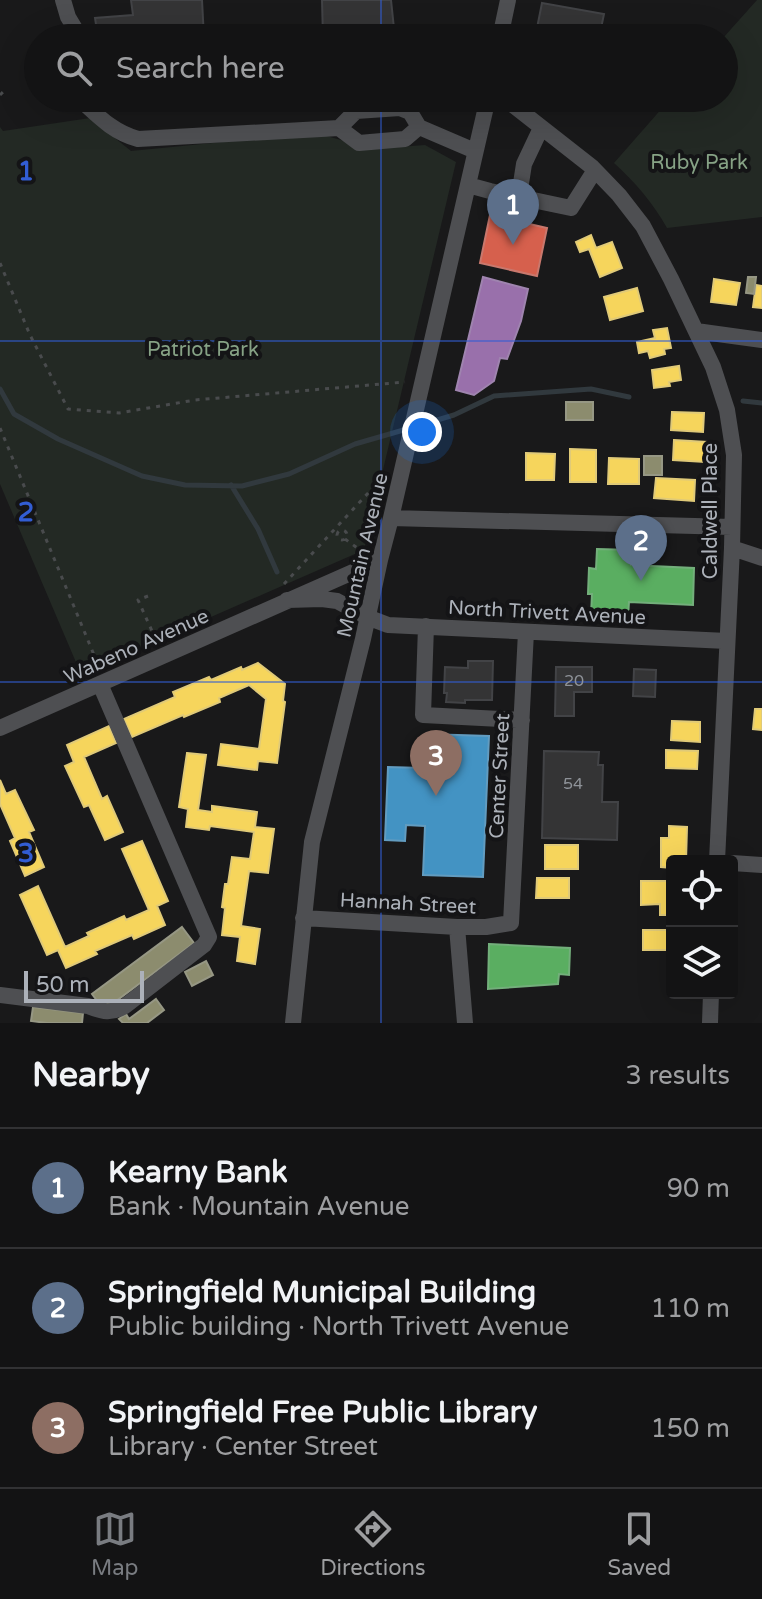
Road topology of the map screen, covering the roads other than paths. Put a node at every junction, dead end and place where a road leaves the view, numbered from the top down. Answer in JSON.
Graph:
{"nodes":[{"id":1,"x":63,"y":0,"type":"edge"},
{"id":2,"x":508,"y":0,"type":"edge"},
{"id":3,"x":72,"y":24,"type":"edge"},
{"id":4,"x":503,"y":24,"type":"edge"},
{"id":5,"x":94,"y":112,"type":"edge"},
{"id":6,"x":355,"y":112,"type":"edge"},
{"id":7,"x":416,"y":112,"type":"edge"},
{"id":8,"x":485,"y":112,"type":"edge"},
{"id":9,"x":521,"y":112,"type":"edge"},
{"id":10,"x":419,"y":127,"type":"junction"},
{"id":11,"x":339,"y":128,"type":"junction"},
{"id":12,"x":541,"y":128,"type":"junction"},
{"id":13,"x":475,"y":151,"type":"junction"},
{"id":14,"x":595,"y":170,"type":"junction"},
{"id":15,"x":468,"y":185,"type":"junction"},
{"id":16,"x":519,"y":196,"type":"junction"},
{"id":17,"x":696,"y":331,"type":"junction"},
{"id":18,"x":762,"y":340,"type":"edge"},
{"id":19,"x":391,"y":518,"type":"junction"},
{"id":20,"x":732,"y":527,"type":"junction"},
{"id":21,"x":732,"y":548,"type":"junction"},
{"id":22,"x":762,"y":558,"type":"edge"},
{"id":23,"x":380,"y":560,"type":"junction"},
{"id":24,"x":285,"y":593,"type":"junction"},
{"id":25,"x":367,"y":617,"type":"junction"},
{"id":26,"x":426,"y":626,"type":"junction"},
{"id":27,"x":526,"y":632,"type":"junction"},
{"id":28,"x":727,"y":641,"type":"junction"},
{"id":29,"x":100,"y":675,"type":"junction"},
{"id":30,"x":522,"y":720,"type":"junction"},
{"id":31,"x":0,"y":728,"type":"edge"},
{"id":32,"x":717,"y":855,"type":"edge"},
{"id":33,"x":738,"y":863,"type":"edge"},
{"id":34,"x":762,"y":865,"type":"edge"},
{"id":35,"x":303,"y":918,"type":"junction"},
{"id":36,"x":511,"y":923,"type":"joint"},
{"id":37,"x":457,"y":927,"type":"junction"},
{"id":38,"x":0,"y":995,"type":"edge"},
{"id":39,"x":711,"y":999,"type":"edge"},
{"id":40,"x":293,"y":1023,"type":"edge"},
{"id":41,"x":465,"y":1023,"type":"edge"},
{"id":42,"x":710,"y":1023,"type":"edge"}],
"edges":[{"from":1,"to":3,"type":"street"},
{"from":2,"to":4,"type":"street"},
{"from":5,"to":11,"type":"street"},
{"from":6,"to":11,"type":"street"},
{"from":7,"to":10,"type":"street"},
{"from":8,"to":13,"type":"street","name":"Mountain Avenue"},
{"from":9,"to":12,"type":"street","name":"Caldwell Place"},
{"from":10,"to":11,"type":"street"},
{"from":10,"to":13,"type":"street"},
{"from":12,"to":14,"type":"street","name":"Caldwell Place"},
{"from":12,"to":16,"type":"street"},
{"from":13,"to":15,"type":"street","name":"Mountain Avenue"},
{"from":14,"to":16,"type":"street"},
{"from":14,"to":17,"type":"street","name":"Caldwell Place"},
{"from":15,"to":16,"type":"street"},
{"from":15,"to":19,"type":"street","name":"Mountain Avenue"},
{"from":17,"to":18,"type":"street"},
{"from":17,"to":20,"type":"street","name":"Caldwell Place"},
{"from":19,"to":20,"type":"street"},
{"from":19,"to":23,"type":"street","name":"Mountain Avenue"},
{"from":20,"to":21,"type":"street","name":"Caldwell Place"},
{"from":21,"to":22,"type":"street"},
{"from":21,"to":28,"type":"street","name":"Caldwell Place"},
{"from":23,"to":24,"type":"street","name":"Wabeno Avenue"},
{"from":23,"to":25,"type":"street","name":"Mountain Avenue"},
{"from":24,"to":25,"type":"street","name":"Wabeno Avenue"},
{"from":24,"to":29,"type":"street","name":"Wabeno Avenue"},
{"from":25,"to":26,"type":"street","name":"North Trivett Avenue"},
{"from":25,"to":35,"type":"street","name":"Mountain Avenue"},
{"from":26,"to":27,"type":"street","name":"North Trivett Avenue"},
{"from":26,"to":30,"type":"street"},
{"from":27,"to":28,"type":"street","name":"North Trivett Avenue"},
{"from":27,"to":30,"type":"street","name":"Center Street"},
{"from":28,"to":32,"type":"street","name":"Caldwell Place"},
{"from":29,"to":31,"type":"street","name":"Wabeno Avenue"},
{"from":29,"to":38,"type":"street"},
{"from":30,"to":36,"type":"street","name":"Center Street"},
{"from":33,"to":34,"type":"street"},
{"from":35,"to":37,"type":"street","name":"Hannah Street"},
{"from":35,"to":40,"type":"street","name":"Mountain Avenue"},
{"from":36,"to":37,"type":"street","name":"Hannah Street"},
{"from":37,"to":41,"type":"street"},
{"from":39,"to":42,"type":"street"}]}
